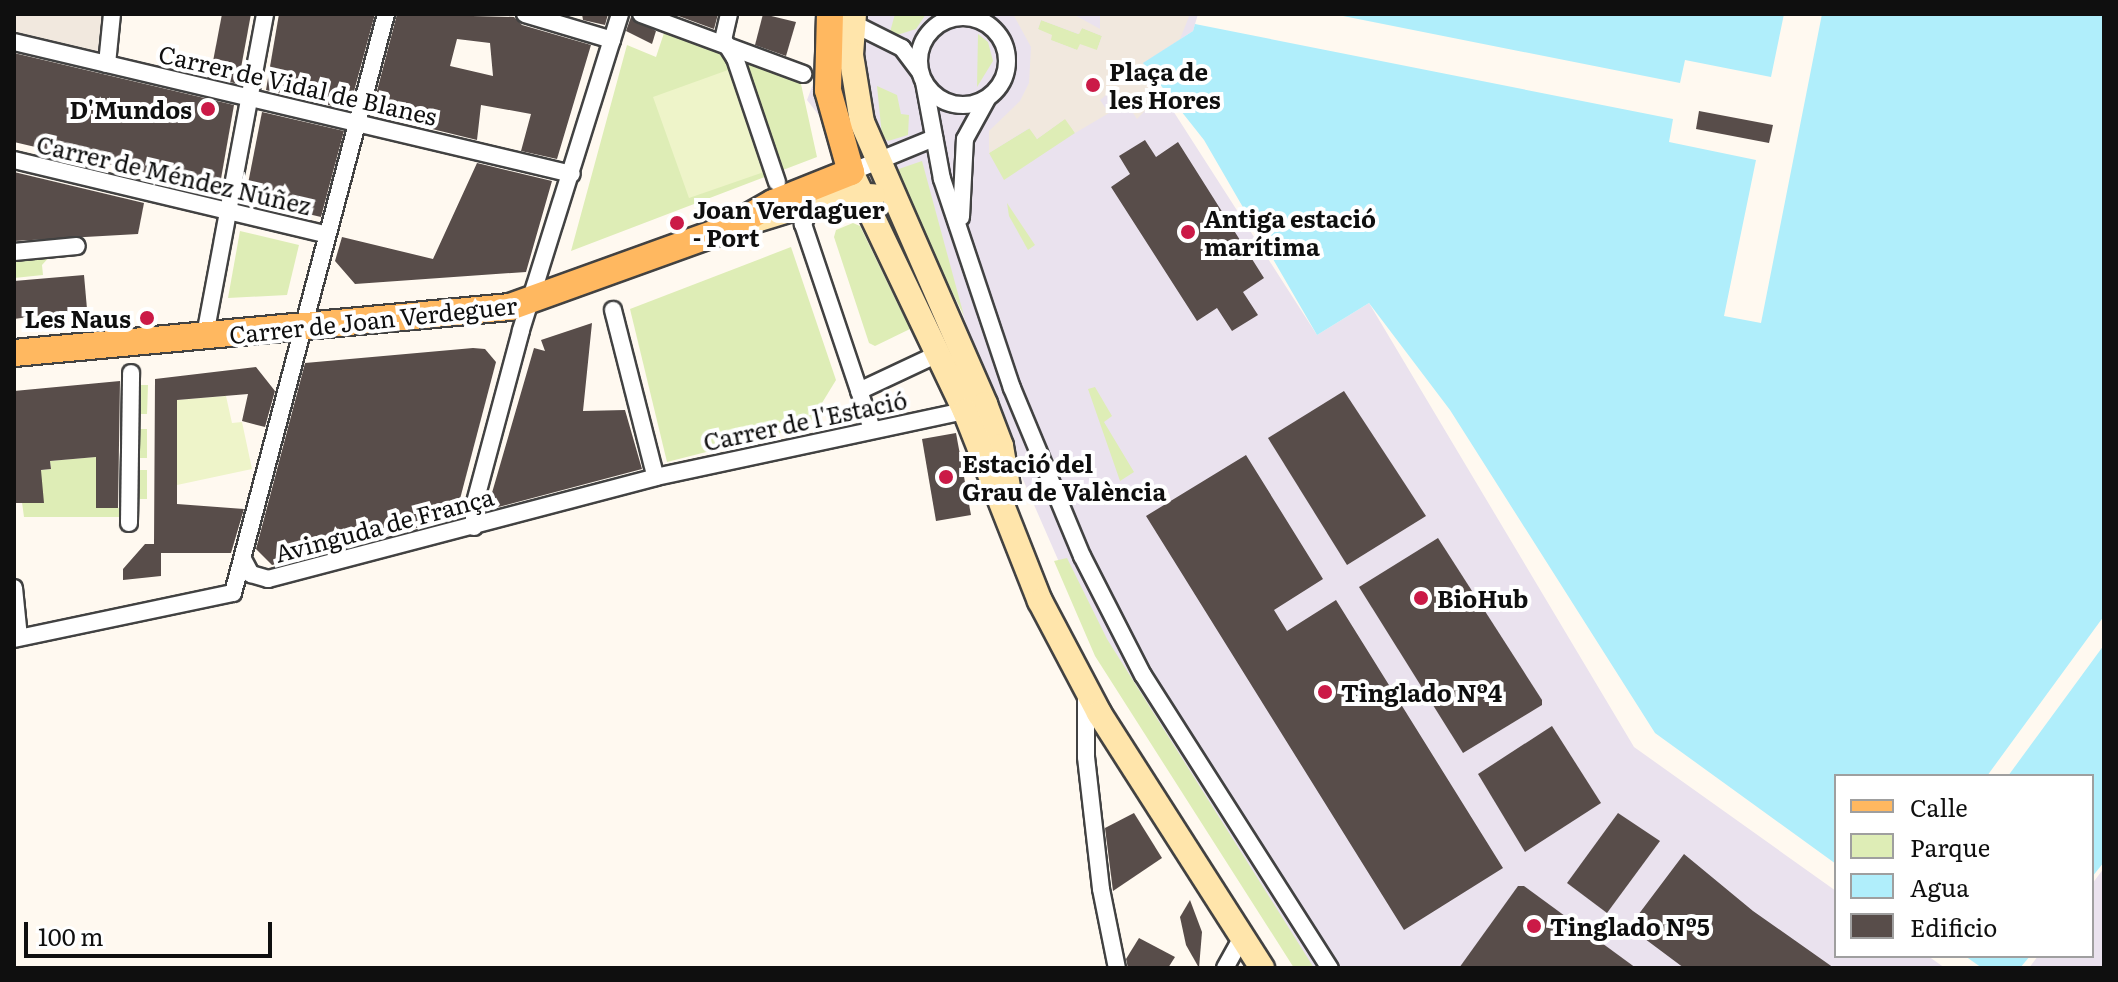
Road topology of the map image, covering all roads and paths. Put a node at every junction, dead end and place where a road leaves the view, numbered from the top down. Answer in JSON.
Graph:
{"nodes":[{"id":1,"x":112,"y":14,"type":"edge"},
{"id":2,"x":265,"y":14,"type":"edge"},
{"id":3,"x":386,"y":14,"type":"edge"},
{"id":4,"x":525,"y":14,"type":"edge"},
{"id":5,"x":620,"y":14,"type":"edge"},
{"id":6,"x":641,"y":14,"type":"edge"},
{"id":7,"x":729,"y":14,"type":"edge"},
{"id":8,"x":931,"y":14,"type":"edge"},
{"id":9,"x":979,"y":14,"type":"edge"},
{"id":10,"x":842,"y":16,"type":"edge"},
{"id":11,"x":992,"y":29,"type":"junction"},
{"id":12,"x":612,"y":40,"type":"junction"},
{"id":13,"x":14,"y":42,"type":"edge"},
{"id":14,"x":726,"y":48,"type":"junction"},
{"id":15,"x":921,"y":49,"type":"junction"},
{"id":16,"x":107,"y":64,"type":"junction"},
{"id":17,"x":803,"y":74,"type":"dead end"},
{"id":18,"x":922,"y":77,"type":"junction"},
{"id":19,"x":989,"y":97,"type":"junction"},
{"id":20,"x":249,"y":99,"type":"junction"},
{"id":21,"x":356,"y":122,"type":"junction"},
{"id":22,"x":934,"y":138,"type":"junction"},
{"id":23,"x":14,"y":160,"type":"edge"},
{"id":24,"x":878,"y":162,"type":"junction"},
{"id":25,"x":572,"y":174,"type":"junction"},
{"id":26,"x":777,"y":182,"type":"dead end"},
{"id":27,"x":854,"y":182,"type":"junction"},
{"id":28,"x":814,"y":202,"type":"junction"},
{"id":29,"x":227,"y":211,"type":"junction"},
{"id":30,"x":729,"y":228,"type":"junction"},
{"id":31,"x":324,"y":234,"type":"junction"},
{"id":32,"x":77,"y":246,"type":"dead end"},
{"id":33,"x":966,"y":251,"type":"junction"},
{"id":34,"x":14,"y":252,"type":"edge"},
{"id":35,"x":935,"y":296,"type":"junction"},
{"id":36,"x":529,"y":304,"type":"junction"},
{"id":37,"x":613,"y":310,"type":"dead end"},
{"id":38,"x":303,"y":325,"type":"junction"},
{"id":39,"x":205,"y":335,"type":"junction"},
{"id":40,"x":14,"y":353,"type":"edge"},
{"id":41,"x":938,"y":354,"type":"junction"},
{"id":42,"x":131,"y":373,"type":"dead end"},
{"id":43,"x":859,"y":391,"type":"junction"},
{"id":44,"x":965,"y":411,"type":"junction"},
{"id":45,"x":872,"y":429,"type":"junction"},
{"id":46,"x":655,"y":474,"type":"junction"},
{"id":47,"x":129,"y":523,"type":"dead end"},
{"id":48,"x":474,"y":527,"type":"junction"},
{"id":49,"x":1015,"y":531,"type":"junction"},
{"id":50,"x":244,"y":561,"type":"junction"},
{"id":51,"x":14,"y":588,"type":"edge"},
{"id":52,"x":17,"y":638,"type":"edge"},
{"id":53,"x":1086,"y":689,"type":"junction"},
{"id":54,"x":1242,"y":937,"type":"junction"},
{"id":55,"x":1117,"y":968,"type":"edge"},
{"id":56,"x":1225,"y":968,"type":"edge"},
{"id":57,"x":1262,"y":968,"type":"edge"},
{"id":58,"x":1330,"y":968,"type":"edge"}],
"edges":[{"from":1,"to":16,"type":"street"},
{"from":2,"to":20,"type":"street"},
{"from":3,"to":21,"type":"street"},
{"from":4,"to":12,"type":"street"},
{"from":5,"to":12,"type":"street"},
{"from":6,"to":14,"type":"street"},
{"from":7,"to":14,"type":"street"},
{"from":8,"to":15,"type":"street"},
{"from":9,"to":11,"type":"street"},
{"from":10,"to":18,"type":"street"},
{"from":10,"to":24,"type":"main road"},
{"from":10,"to":27,"type":"main road"},
{"from":11,"to":15,"type":"street"},
{"from":11,"to":19,"type":"street"},
{"from":12,"to":25,"type":"street"},
{"from":13,"to":16,"type":"street","name":"Carrer de Vidal de Blanes"},
{"from":14,"to":17,"type":"street"},
{"from":14,"to":26,"type":"street"},
{"from":15,"to":18,"type":"street"},
{"from":16,"to":20,"type":"street","name":"Carrer de Vidal de Blanes"},
{"from":18,"to":19,"type":"street"},
{"from":18,"to":22,"type":"street"},
{"from":19,"to":33,"type":"street"},
{"from":20,"to":21,"type":"street","name":"Carrer de Vidal de Blanes"},
{"from":20,"to":29,"type":"street"},
{"from":21,"to":25,"type":"street","name":"Carrer de Vidal de Blanes"},
{"from":21,"to":31,"type":"street"},
{"from":22,"to":24,"type":"street"},
{"from":22,"to":33,"type":"street"},
{"from":23,"to":29,"type":"street","name":"Carrer de Méndez Núñez"},
{"from":24,"to":27,"type":"street"},
{"from":24,"to":35,"type":"main road"},
{"from":25,"to":36,"type":"street"},
{"from":27,"to":28,"type":"main road"},
{"from":27,"to":30,"type":"main road","name":"Carrer de Joan Verdeguer"},
{"from":27,"to":35,"type":"main road"},
{"from":27,"to":41,"type":"main road"},
{"from":28,"to":30,"type":"main road"},
{"from":28,"to":43,"type":"street"},
{"from":29,"to":31,"type":"street","name":"Carrer de Méndez Núñez"},
{"from":29,"to":39,"type":"street"},
{"from":30,"to":36,"type":"main road","name":"Carrer de Joan Verdeguer"},
{"from":31,"to":38,"type":"street"},
{"from":32,"to":34,"type":"street"},
{"from":33,"to":58,"type":"street"},
{"from":35,"to":49,"type":"main road"},
{"from":36,"to":38,"type":"main road","name":"Carrer de Joan Verdeguer"},
{"from":36,"to":48,"type":"street"},
{"from":37,"to":46,"type":"street"},
{"from":38,"to":39,"type":"main road","name":"Carrer de Joan Verdeguer"},
{"from":38,"to":50,"type":"street"},
{"from":39,"to":40,"type":"main road","name":"Carrer de Joan Verdeguer"},
{"from":41,"to":43,"type":"street","name":"Carrer de l'Estació"},
{"from":41,"to":44,"type":"main road"},
{"from":42,"to":47,"type":"street"},
{"from":43,"to":45,"type":"street"},
{"from":44,"to":45,"type":"street","name":"Carrer de l'Estació"},
{"from":44,"to":49,"type":"main road"},
{"from":45,"to":46,"type":"street","name":"Carrer de l'Estació"},
{"from":46,"to":48,"type":"street","name":"Avinguda de França"},
{"from":48,"to":50,"type":"street","name":"Avinguda de França"},
{"from":49,"to":53,"type":"main road"},
{"from":50,"to":52,"type":"street","name":"Avinguda de França"},
{"from":51,"to":52,"type":"street"},
{"from":53,"to":54,"type":"main road"},
{"from":53,"to":55,"type":"street"},
{"from":54,"to":56,"type":"street"},
{"from":54,"to":57,"type":"main road"}]}
